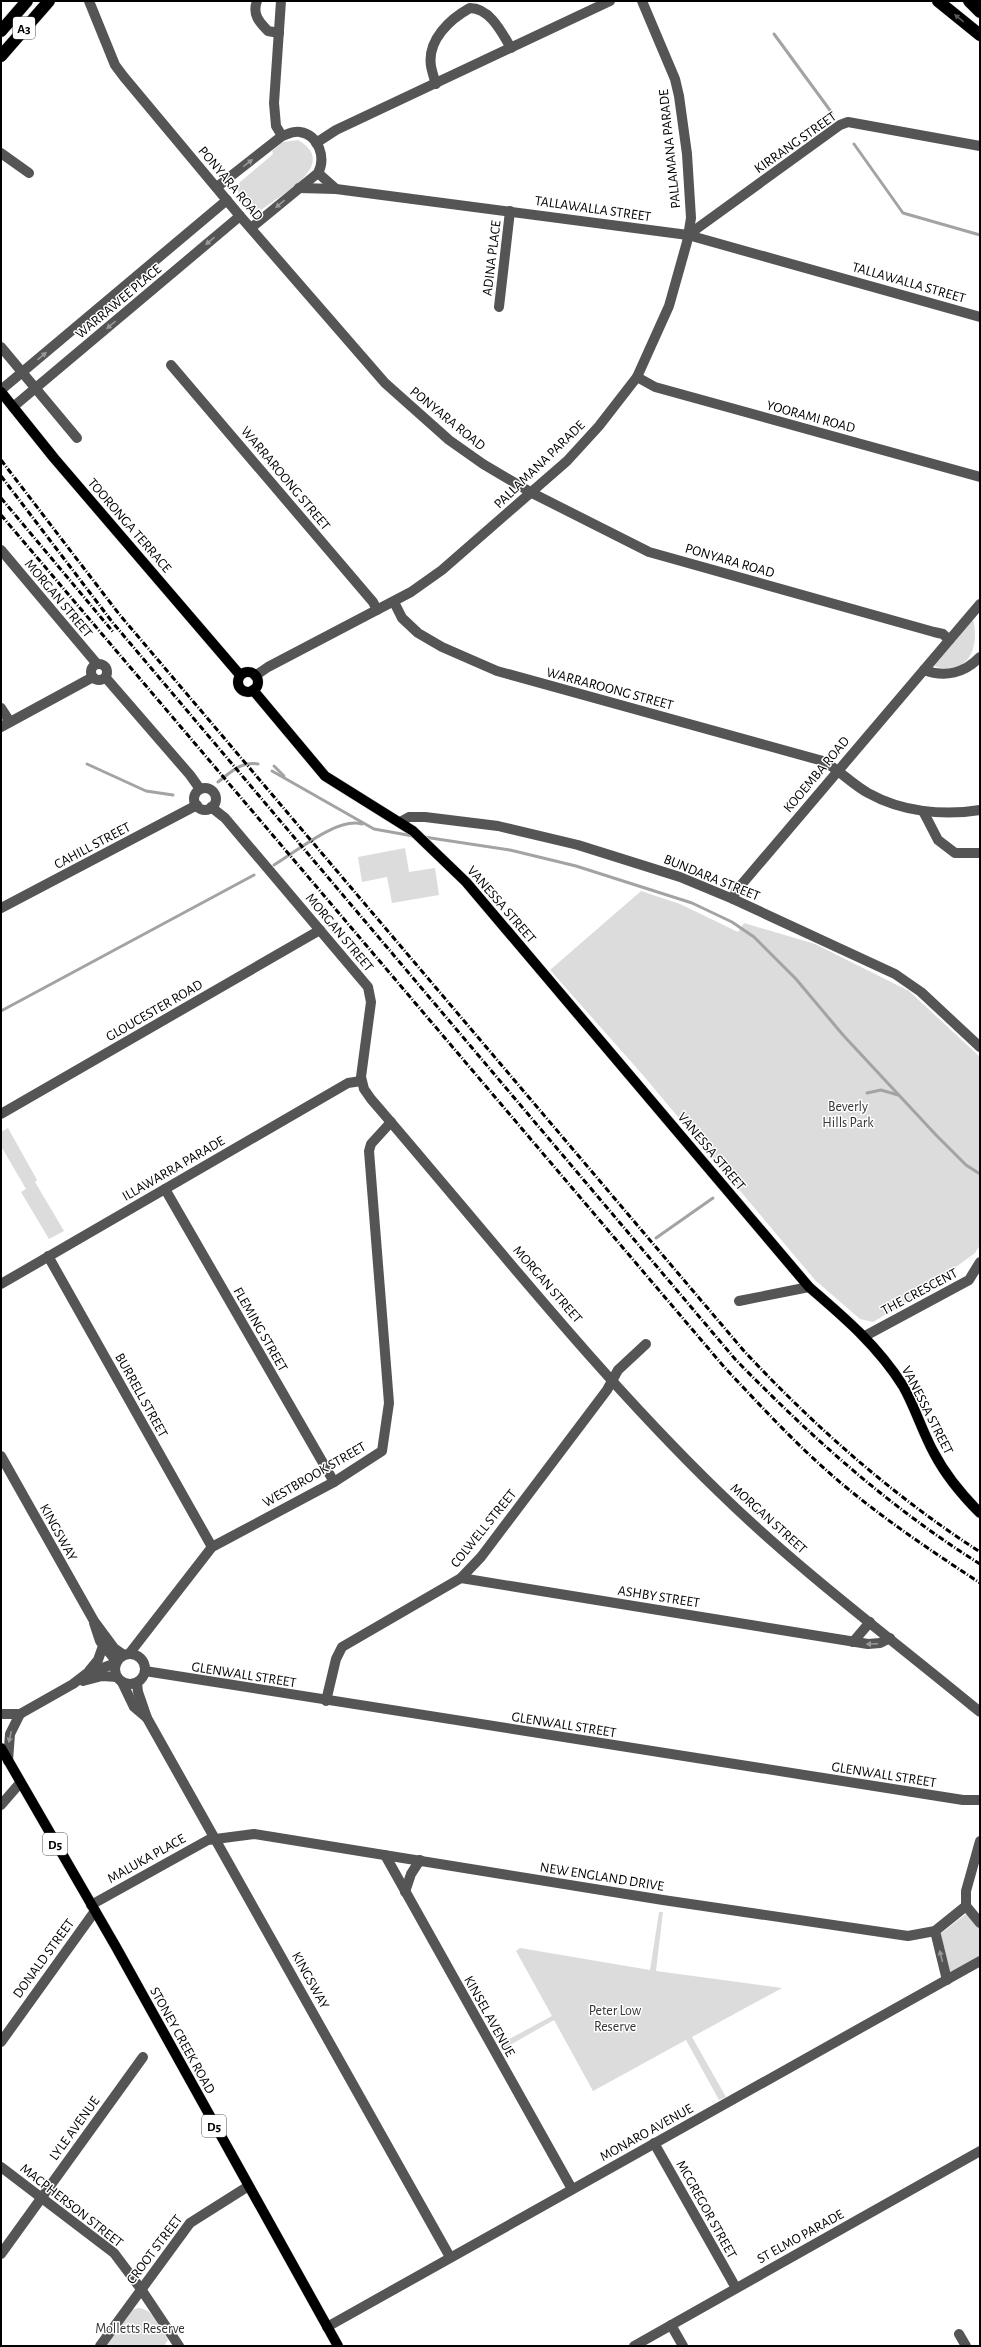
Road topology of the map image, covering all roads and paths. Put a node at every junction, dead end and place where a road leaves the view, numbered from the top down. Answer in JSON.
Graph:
{"nodes":[{"id":1,"x":27,"y":1,"type":"edge"},
{"id":2,"x":49,"y":1,"type":"edge"},
{"id":3,"x":89,"y":1,"type":"edge"},
{"id":4,"x":257,"y":1,"type":"edge"},
{"id":5,"x":281,"y":1,"type":"edge"},
{"id":6,"x":610,"y":1,"type":"edge"},
{"id":7,"x":642,"y":1,"type":"edge"},
{"id":8,"x":938,"y":1,"type":"edge"},
{"id":9,"x":969,"y":1,"type":"edge"},
{"id":10,"x":980,"y":12,"type":"edge"},
{"id":11,"x":1,"y":31,"type":"edge"},
{"id":12,"x":279,"y":33,"type":"junction"},
{"id":13,"x":980,"y":35,"type":"edge"},
{"id":14,"x":511,"y":48,"type":"junction"},
{"id":15,"x":1,"y":56,"type":"edge"},
{"id":16,"x":436,"y":84,"type":"junction"},
{"id":17,"x":282,"y":136,"type":"junction"},
{"id":18,"x":316,"y":143,"type":"junction"},
{"id":19,"x":980,"y":146,"type":"edge"},
{"id":20,"x":1,"y":153,"type":"edge"},
{"id":21,"x":29,"y":173,"type":"dead end"},
{"id":22,"x":318,"y":173,"type":"junction"},
{"id":23,"x":217,"y":187,"type":"junction"},
{"id":24,"x":299,"y":188,"type":"junction"},
{"id":25,"x":336,"y":189,"type":"junction"},
{"id":26,"x":227,"y":200,"type":"junction"},
{"id":27,"x":510,"y":211,"type":"junction"},
{"id":28,"x":240,"y":216,"type":"junction"},
{"id":29,"x":251,"y":228,"type":"junction"},
{"id":30,"x":688,"y":235,"type":"junction"},
{"id":31,"x":499,"y":307,"type":"dead end"},
{"id":32,"x":980,"y":317,"type":"edge"},
{"id":33,"x":1,"y":347,"type":"edge"},
{"id":34,"x":171,"y":365,"type":"dead end"},
{"id":35,"x":22,"y":372,"type":"junction"},
{"id":36,"x":636,"y":377,"type":"junction"},
{"id":37,"x":36,"y":388,"type":"junction"},
{"id":38,"x":1,"y":391,"type":"edge"},
{"id":39,"x":14,"y":407,"type":"junction"},
{"id":40,"x":77,"y":438,"type":"dead end"},
{"id":41,"x":980,"y":477,"type":"edge"},
{"id":42,"x":532,"y":493,"type":"junction"},
{"id":43,"x":1,"y":550,"type":"edge"},
{"id":44,"x":394,"y":602,"type":"junction"},
{"id":45,"x":377,"y":610,"type":"junction"},
{"id":46,"x":979,"y":610,"type":"edge"},
{"id":47,"x":949,"y":640,"type":"junction"},
{"id":48,"x":980,"y":657,"type":"edge"},
{"id":49,"x":96,"y":664,"type":"junction"},
{"id":50,"x":924,"y":670,"type":"junction"},
{"id":51,"x":240,"y":676,"type":"junction"},
{"id":52,"x":255,"y":676,"type":"junction"},
{"id":53,"x":93,"y":678,"type":"junction"},
{"id":54,"x":106,"y":678,"type":"junction"},
{"id":55,"x":253,"y":690,"type":"junction"},
{"id":56,"x":1,"y":708,"type":"edge"},
{"id":57,"x":6,"y":724,"type":"edge"},
{"id":58,"x":837,"y":771,"type":"junction"},
{"id":59,"x":200,"y":789,"type":"junction"},
{"id":60,"x":197,"y":806,"type":"junction"},
{"id":61,"x":211,"y":807,"type":"junction"},
{"id":62,"x":980,"y":810,"type":"edge"},
{"id":63,"x":923,"y":811,"type":"junction"},
{"id":64,"x":400,"y":822,"type":"junction"},
{"id":65,"x":980,"y":853,"type":"edge"},
{"id":66,"x":733,"y":899,"type":"junction"},
{"id":67,"x":1,"y":908,"type":"edge"},
{"id":68,"x":320,"y":930,"type":"junction"},
{"id":69,"x":980,"y":1047,"type":"edge"},
{"id":70,"x":361,"y":1081,"type":"junction"},
{"id":71,"x":1,"y":1114,"type":"edge"},
{"id":72,"x":391,"y":1122,"type":"junction"},
{"id":73,"x":165,"y":1189,"type":"junction"},
{"id":74,"x":48,"y":1256,"type":"junction"},
{"id":75,"x":980,"y":1262,"type":"edge"},
{"id":76,"x":1,"y":1284,"type":"edge"},
{"id":77,"x":809,"y":1287,"type":"junction"},
{"id":78,"x":739,"y":1301,"type":"dead end"},
{"id":79,"x":865,"y":1336,"type":"junction"},
{"id":80,"x":646,"y":1344,"type":"dead end"},
{"id":81,"x":612,"y":1381,"type":"junction"},
{"id":82,"x":1,"y":1456,"type":"edge"},
{"id":83,"x":334,"y":1482,"type":"junction"},
{"id":84,"x":980,"y":1513,"type":"edge"},
{"id":85,"x":212,"y":1547,"type":"junction"},
{"id":86,"x":461,"y":1578,"type":"junction"},
{"id":87,"x":94,"y":1621,"type":"junction"},
{"id":88,"x":870,"y":1622,"type":"junction"},
{"id":89,"x":890,"y":1638,"type":"junction"},
{"id":90,"x":852,"y":1642,"type":"junction"},
{"id":91,"x":103,"y":1646,"type":"junction"},
{"id":92,"x":125,"y":1658,"type":"junction"},
{"id":93,"x":145,"y":1671,"type":"junction"},
{"id":94,"x":86,"y":1674,"type":"junction"},
{"id":95,"x":120,"y":1680,"type":"junction"},
{"id":96,"x":137,"y":1683,"type":"junction"},
{"id":97,"x":73,"y":1684,"type":"junction"},
{"id":98,"x":326,"y":1701,"type":"junction"},
{"id":99,"x":980,"y":1712,"type":"edge"},
{"id":100,"x":1,"y":1714,"type":"edge"},
{"id":101,"x":20,"y":1714,"type":"junction"},
{"id":102,"x":147,"y":1718,"type":"junction"},
{"id":103,"x":1,"y":1748,"type":"edge"},
{"id":104,"x":8,"y":1761,"type":"junction"},
{"id":105,"x":20,"y":1782,"type":"junction"},
{"id":106,"x":980,"y":1800,"type":"edge"},
{"id":107,"x":1,"y":1804,"type":"edge"},
{"id":108,"x":215,"y":1838,"type":"junction"},
{"id":109,"x":980,"y":1840,"type":"edge"},
{"id":110,"x":385,"y":1855,"type":"junction"},
{"id":111,"x":420,"y":1860,"type":"junction"},
{"id":112,"x":405,"y":1892,"type":"junction"},
{"id":113,"x":966,"y":1906,"type":"junction"},
{"id":114,"x":93,"y":1908,"type":"junction"},
{"id":115,"x":980,"y":1922,"type":"edge"},
{"id":116,"x":935,"y":1931,"type":"junction"},
{"id":117,"x":980,"y":1961,"type":"edge"},
{"id":118,"x":947,"y":1980,"type":"junction"},
{"id":119,"x":1,"y":2042,"type":"edge"},
{"id":120,"x":143,"y":2057,"type":"dead end"},
{"id":121,"x":654,"y":2144,"type":"junction"},
{"id":122,"x":980,"y":2151,"type":"edge"},
{"id":123,"x":1,"y":2167,"type":"edge"},
{"id":124,"x":248,"y":2187,"type":"junction"},
{"id":125,"x":572,"y":2189,"type":"junction"},
{"id":126,"x":41,"y":2198,"type":"junction"},
{"id":127,"x":1,"y":2254,"type":"edge"},
{"id":128,"x":450,"y":2257,"type":"junction"},
{"id":129,"x":736,"y":2288,"type":"junction"},
{"id":130,"x":141,"y":2289,"type":"junction"},
{"id":131,"x":671,"y":2325,"type":"junction"},
{"id":132,"x":327,"y":2326,"type":"junction"},
{"id":133,"x":959,"y":2334,"type":"dead end"},
{"id":134,"x":100,"y":2346,"type":"edge"},
{"id":135,"x":179,"y":2346,"type":"edge"},
{"id":136,"x":338,"y":2346,"type":"edge"},
{"id":137,"x":634,"y":2346,"type":"edge"},
{"id":138,"x":683,"y":2346,"type":"edge"},
{"id":139,"x":966,"y":2346,"type":"edge"}],
"edges":[{"from":1,"to":11,"type":"highway","number":"A3"},
{"from":2,"to":15,"type":"highway","number":"A3"},
{"from":3,"to":23,"type":"street","name":"PONYARA ROAD"},
{"from":4,"to":12,"type":"street"},
{"from":5,"to":12,"type":"street"},
{"from":6,"to":14,"type":"street"},
{"from":7,"to":30,"type":"street","name":"PALLAMANA PARADE"},
{"from":13,"to":8,"type":"highway","one_way":true},
{"from":9,"to":10,"type":"highway"},
{"from":12,"to":17,"type":"street"},
{"from":14,"to":16,"type":"street"},
{"from":14,"to":16,"type":"street"},
{"from":16,"to":18,"type":"street"},
{"from":17,"to":18,"type":"street"},
{"from":23,"to":17,"type":"street","one_way":true},
{"from":18,"to":22,"type":"street"},
{"from":19,"to":30,"type":"street","name":"KIRRANG STREET"},
{"from":20,"to":21,"type":"street"},
{"from":22,"to":24,"type":"street"},
{"from":22,"to":25,"type":"street"},
{"from":23,"to":26,"type":"street","name":"PONYARA ROAD"},
{"from":24,"to":25,"type":"street","name":"TALLAWALLA STREET"},
{"from":24,"to":29,"type":"street","one_way":true},
{"from":25,"to":27,"type":"street","name":"TALLAWALLA STREET"},
{"from":26,"to":28,"type":"street","name":"PONYARA ROAD"},
{"from":35,"to":26,"type":"street","name":"WARRAWEE PLACE","one_way":true},
{"from":27,"to":30,"type":"street","name":"TALLAWALLA STREET"},
{"from":27,"to":31,"type":"street","name":"ADINA PLACE"},
{"from":28,"to":29,"type":"street","name":"PONYARA ROAD"},
{"from":28,"to":37,"type":"street","name":"WARRAWEE PLACE","one_way":true},
{"from":29,"to":42,"type":"street","name":"PONYARA ROAD"},
{"from":30,"to":32,"type":"street","name":"TALLAWALLA STREET"},
{"from":30,"to":36,"type":"street","name":"PALLAMANA PARADE"},
{"from":33,"to":35,"type":"street"},
{"from":34,"to":45,"type":"street","name":"WARRAROONG STREET"},
{"from":35,"to":37,"type":"street"},
{"from":35,"to":38,"type":"street","name":"WARRAWEE PLACE"},
{"from":36,"to":41,"type":"street","name":"YOORAMI ROAD"},
{"from":36,"to":42,"type":"street","name":"PALLAMANA PARADE"},
{"from":37,"to":39,"type":"street","name":"WARRAWEE PLACE"},
{"from":37,"to":40,"type":"street"},
{"from":38,"to":39,"type":"main road","name":"TOORONGA TERRACE"},
{"from":39,"to":51,"type":"main road","name":"TOORONGA TERRACE"},
{"from":42,"to":44,"type":"street","name":"PALLAMANA PARADE"},
{"from":42,"to":47,"type":"street","name":"PONYARA ROAD"},
{"from":43,"to":49,"type":"street","name":"MORGAN STREET"},
{"from":44,"to":45,"type":"street","name":"PALLAMANA PARADE"},
{"from":44,"to":58,"type":"street","name":"WARRAROONG STREET"},
{"from":45,"to":52,"type":"street","name":"PALLAMANA PARADE"},
{"from":46,"to":47,"type":"street","name":"KOOEMBA ROAD"},
{"from":47,"to":50,"type":"street","name":"KOOEMBA ROAD"},
{"from":48,"to":50,"type":"street"},
{"from":49,"to":53,"type":"street"},
{"from":49,"to":54,"type":"street"},
{"from":50,"to":58,"type":"street","name":"KOOEMBA ROAD"},
{"from":51,"to":52,"type":"main road"},
{"from":51,"to":55,"type":"main road"},
{"from":52,"to":55,"type":"main road"},
{"from":53,"to":54,"type":"street"},
{"from":53,"to":57,"type":"street"},
{"from":54,"to":59,"type":"street"},
{"from":55,"to":64,"type":"main road"},
{"from":56,"to":57,"type":"street"},
{"from":58,"to":63,"type":"street","name":"WARRAROONG STREET"},
{"from":58,"to":66,"type":"street","name":"KOOEMBA ROAD"},
{"from":59,"to":60,"type":"street"},
{"from":59,"to":61,"type":"street"},
{"from":60,"to":61,"type":"street"},
{"from":60,"to":67,"type":"street","name":"CAHILL STREET"},
{"from":61,"to":68,"type":"street","name":"MORGAN STREET"},
{"from":62,"to":63,"type":"street","name":"WARRAROONG STREET"},
{"from":63,"to":65,"type":"street"},
{"from":64,"to":66,"type":"street","name":"BUNDARA STREET"},
{"from":64,"to":77,"type":"main road","name":"VANESSA STREET"},
{"from":66,"to":69,"type":"street","name":"BUNDARA STREET"},
{"from":68,"to":70,"type":"street","name":"MORGAN STREET"},
{"from":68,"to":71,"type":"street","name":"GLOUCESTER ROAD"},
{"from":70,"to":72,"type":"street","name":"MORGAN STREET"},
{"from":70,"to":73,"type":"street","name":"ILLAWARRA PARADE"},
{"from":72,"to":81,"type":"street","name":"MORGAN STREET"},
{"from":72,"to":83,"type":"street","name":"WESTBROOK STREET"},
{"from":73,"to":74,"type":"street","name":"ILLAWARRA PARADE"},
{"from":73,"to":83,"type":"street","name":"FLEMING STREET"},
{"from":74,"to":76,"type":"street","name":"ILLAWARRA PARADE"},
{"from":74,"to":85,"type":"street","name":"BURRELL STREET"},
{"from":75,"to":79,"type":"street","name":"THE CRESCENT"},
{"from":77,"to":78,"type":"street"},
{"from":77,"to":79,"type":"main road","name":"VANESSA STREET"},
{"from":79,"to":84,"type":"main road","name":"VANESSA STREET"},
{"from":80,"to":81,"type":"street","name":"COLWELL STREET"},
{"from":81,"to":86,"type":"street","name":"COLWELL STREET"},
{"from":81,"to":88,"type":"street","name":"MORGAN STREET"},
{"from":82,"to":87,"type":"street","name":"KINGSWAY"},
{"from":83,"to":85,"type":"street","name":"WESTBROOK STREET"},
{"from":85,"to":92,"type":"street","name":"WESTBROOK STREET"},
{"from":86,"to":90,"type":"street","name":"ASHBY STREET"},
{"from":86,"to":98,"type":"street","name":"COLWELL STREET"},
{"from":87,"to":91,"type":"street","name":"KINGSWAY"},
{"from":87,"to":92,"type":"street","name":"KINGSWAY"},
{"from":88,"to":89,"type":"street","name":"MORGAN STREET"},
{"from":88,"to":90,"type":"street"},
{"from":89,"to":90,"type":"street","name":"ASHBY STREET","one_way":true},
{"from":89,"to":99,"type":"street","name":"MORGAN STREET"},
{"from":91,"to":92,"type":"street","name":"KINGSWAY"},
{"from":91,"to":94,"type":"street"},
{"from":92,"to":93,"type":"street"},
{"from":92,"to":94,"type":"street"},
{"from":92,"to":95,"type":"street"},
{"from":93,"to":96,"type":"street"},
{"from":93,"to":98,"type":"street","name":"GLENWALL STREET"},
{"from":94,"to":97,"type":"street"},
{"from":95,"to":96,"type":"street"},
{"from":95,"to":97,"type":"street"},
{"from":95,"to":102,"type":"street","name":"KINGSWAY"},
{"from":96,"to":102,"type":"street","name":"KINGSWAY"},
{"from":97,"to":101,"type":"street"},
{"from":98,"to":106,"type":"street","name":"GLENWALL STREET"},
{"from":100,"to":101,"type":"street"},
{"from":101,"to":104,"type":"street","one_way":true},
{"from":102,"to":108,"type":"street","name":"KINGSWAY"},
{"from":103,"to":104,"type":"main road","name":"STONEY CREEK ROAD","number":"D5"},
{"from":104,"to":105,"type":"main road","name":"STONEY CREEK ROAD","number":"D5"},
{"from":105,"to":107,"type":"street"},
{"from":105,"to":114,"type":"main road","name":"STONEY CREEK ROAD","number":"D5"},
{"from":108,"to":110,"type":"street","name":"NEW ENGLAND DRIVE"},
{"from":108,"to":114,"type":"street","name":"MALUKA PLACE"},
{"from":108,"to":128,"type":"street","name":"KINGSWAY"},
{"from":109,"to":113,"type":"street"},
{"from":110,"to":111,"type":"street","name":"NEW ENGLAND DRIVE"},
{"from":110,"to":112,"type":"street","name":"KINSEL AVENUE"},
{"from":111,"to":112,"type":"street"},
{"from":111,"to":116,"type":"street","name":"NEW ENGLAND DRIVE"},
{"from":112,"to":125,"type":"street","name":"KINSEL AVENUE"},
{"from":113,"to":115,"type":"street"},
{"from":113,"to":116,"type":"street"},
{"from":114,"to":119,"type":"street","name":"DONALD STREET"},
{"from":114,"to":124,"type":"main road","name":"STONEY CREEK ROAD","number":"D5"},
{"from":118,"to":116,"type":"street","one_way":true},
{"from":117,"to":118,"type":"street","name":"MONARO AVENUE"},
{"from":118,"to":121,"type":"street","name":"MONARO AVENUE"},
{"from":120,"to":126,"type":"street","name":"LYLE AVENUE"},
{"from":121,"to":125,"type":"street","name":"MONARO AVENUE"},
{"from":121,"to":129,"type":"street","name":"MCGREGOR STREET"},
{"from":122,"to":129,"type":"street","name":"ST ELMO PARADE"},
{"from":123,"to":126,"type":"street","name":"MACPHERSON STREET"},
{"from":124,"to":130,"type":"street","name":"CROOT STREET"},
{"from":124,"to":132,"type":"main road","name":"STONEY CREEK ROAD","number":"D5"},
{"from":125,"to":128,"type":"street","name":"MONARO AVENUE"},
{"from":126,"to":127,"type":"street","name":"LYLE AVENUE"},
{"from":126,"to":130,"type":"street","name":"MACPHERSON STREET"},
{"from":128,"to":132,"type":"street","name":"MONARO AVENUE"},
{"from":129,"to":131,"type":"street","name":"ST ELMO PARADE"},
{"from":130,"to":134,"type":"street","name":"CROOT STREET"},
{"from":130,"to":135,"type":"street","name":"MACPHERSON STREET"},
{"from":131,"to":137,"type":"street","name":"ST ELMO PARADE"},
{"from":131,"to":138,"type":"street"},
{"from":132,"to":136,"type":"main road","name":"STONEY CREEK ROAD","number":"D5"},
{"from":133,"to":139,"type":"street"}]}
